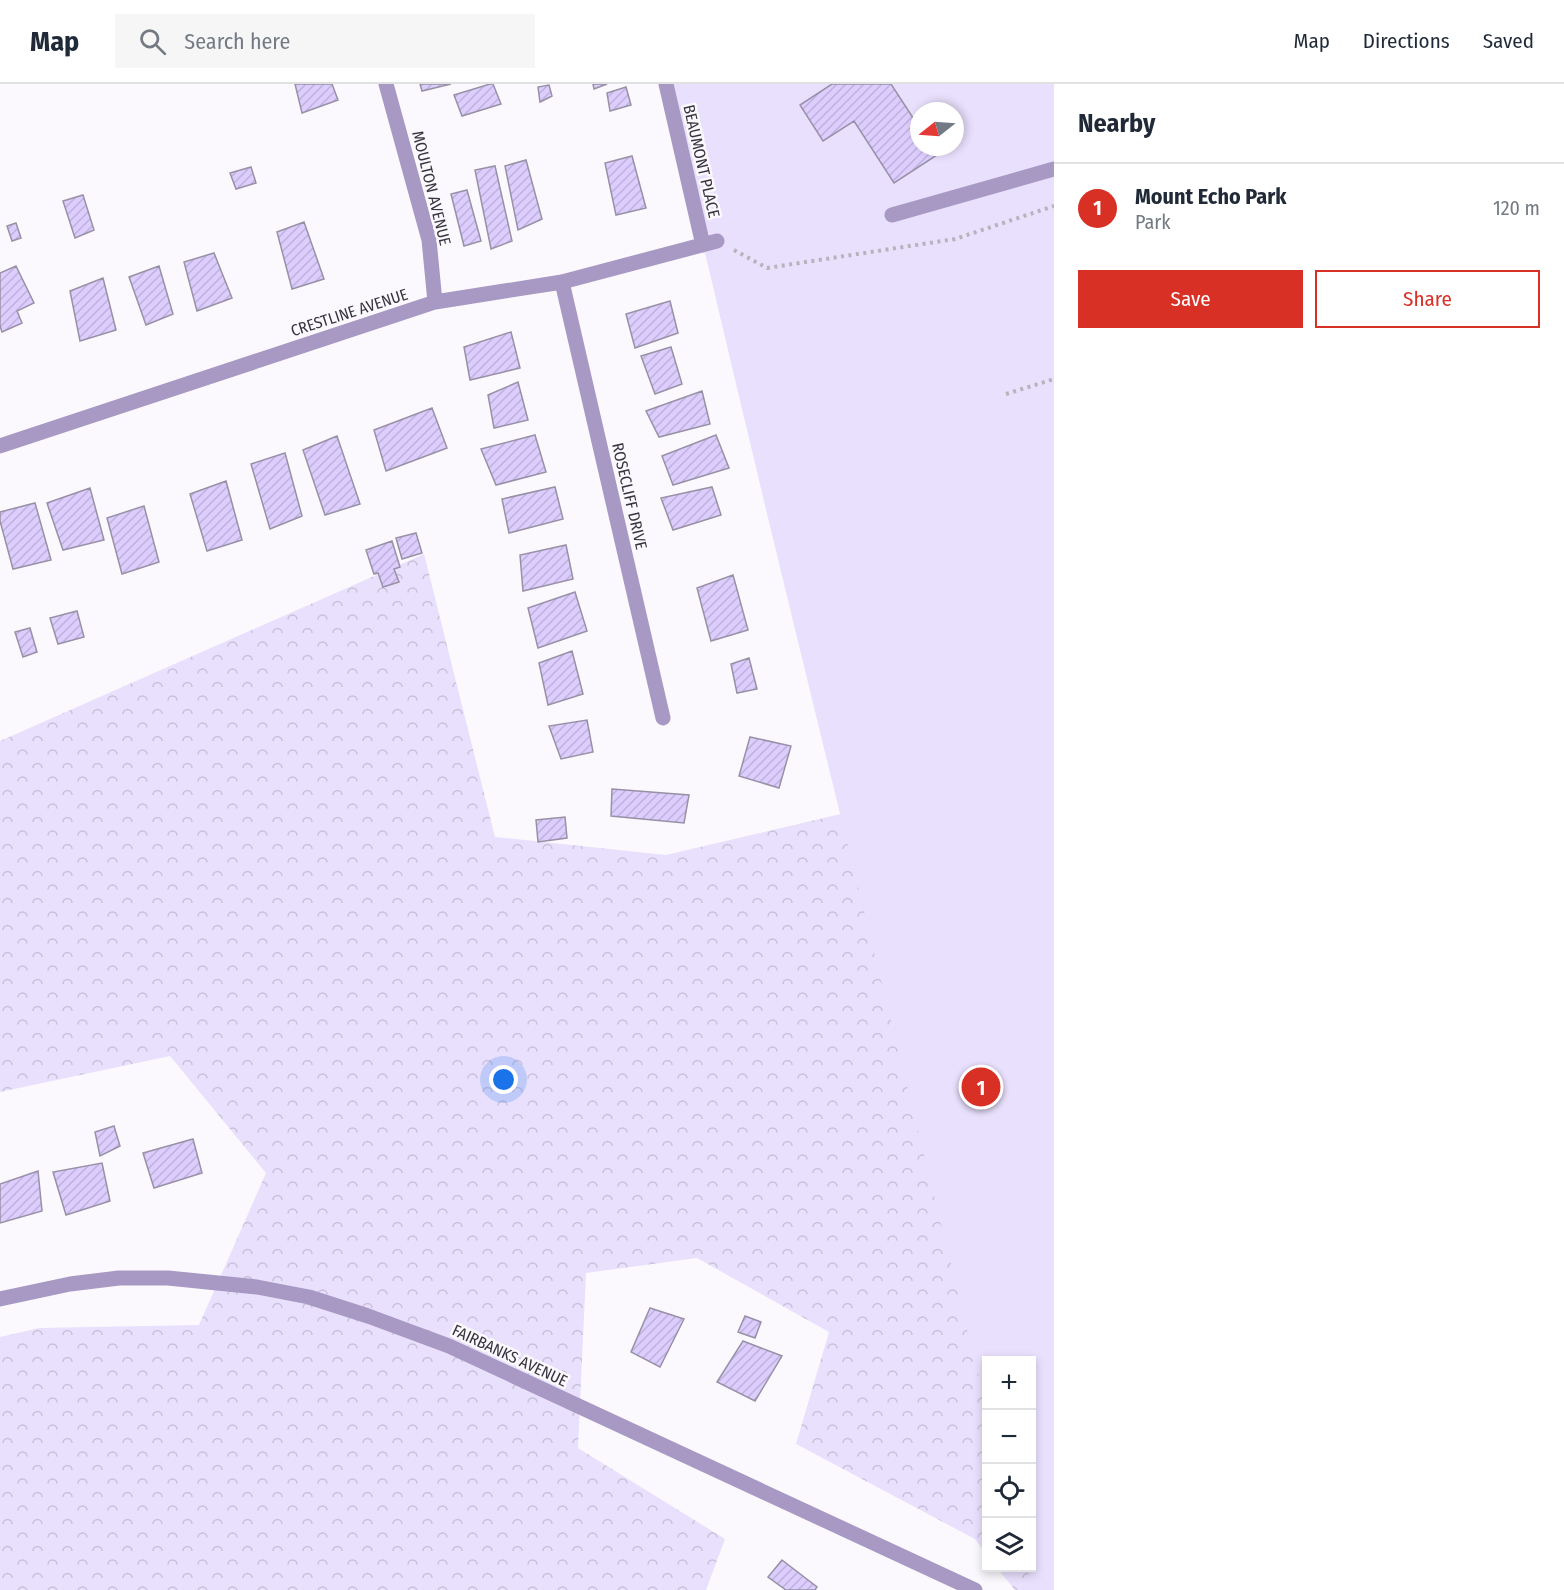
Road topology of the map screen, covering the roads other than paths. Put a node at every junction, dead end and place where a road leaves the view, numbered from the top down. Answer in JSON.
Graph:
{"nodes":[{"id":1,"x":386,"y":84,"type":"edge"},
{"id":2,"x":666,"y":84,"type":"edge"},
{"id":3,"x":1054,"y":169,"type":"edge"},
{"id":4,"x":892,"y":215,"type":"dead end"},
{"id":5,"x":710,"y":243,"type":"joint"},
{"id":6,"x":562,"y":282,"type":"junction"},
{"id":7,"x":435,"y":302,"type":"junction"},
{"id":8,"x":0,"y":446,"type":"edge"},
{"id":9,"x":663,"y":718,"type":"dead end"},
{"id":10,"x":0,"y":1299,"type":"edge"},
{"id":11,"x":975,"y":1590,"type":"edge"}],
"edges":[{"from":1,"to":7,"type":"street","name":"MOULTON AVENUE"},
{"from":2,"to":5,"type":"street","name":"BEAUMONT PLACE"},
{"from":3,"to":4,"type":"street"},
{"from":5,"to":6,"type":"street","name":"CRESTLINE AVENUE"},
{"from":6,"to":7,"type":"street","name":"CRESTLINE AVENUE"},
{"from":6,"to":9,"type":"street","name":"ROSECLIFF DRIVE"},
{"from":7,"to":8,"type":"street","name":"CRESTLINE AVENUE"},
{"from":10,"to":11,"type":"street","name":"FAIRBANKS AVENUE"}]}
